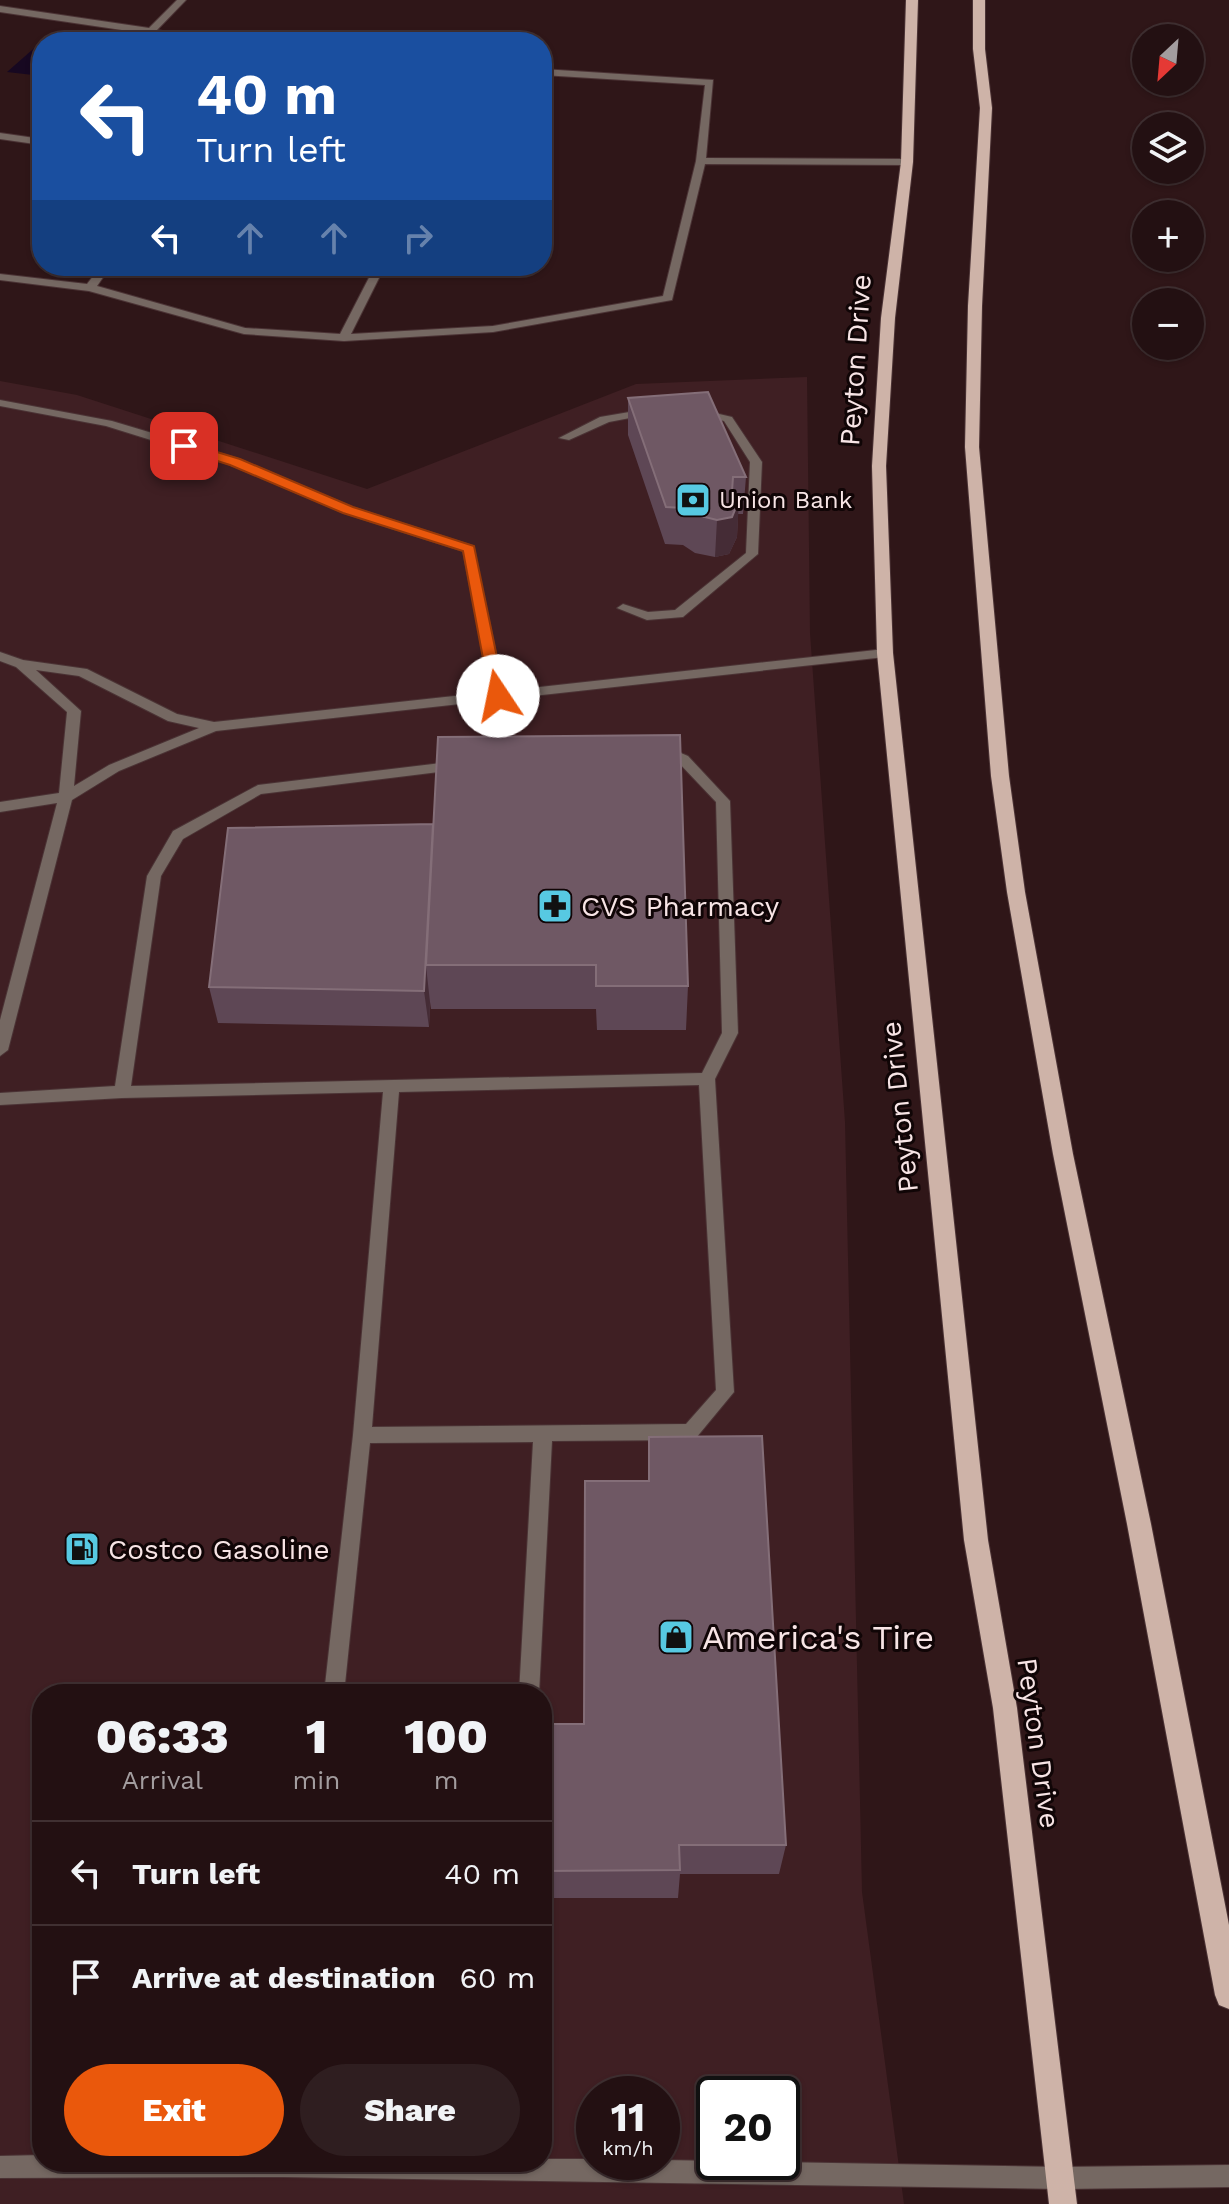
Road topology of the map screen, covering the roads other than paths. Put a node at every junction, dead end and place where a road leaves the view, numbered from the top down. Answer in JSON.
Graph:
{"nodes":[{"id":1,"x":182,"y":0,"type":"edge"},
{"id":2,"x":912,"y":0,"type":"edge"},
{"id":3,"x":979,"y":0,"type":"edge"},
{"id":4,"x":0,"y":9,"type":"edge"},
{"id":5,"x":152,"y":30,"type":"junction"},
{"id":6,"x":164,"y":32,"type":"edge"},
{"id":7,"x":552,"y":73,"type":"edge"},
{"id":8,"x":0,"y":136,"type":"edge"},
{"id":9,"x":32,"y":141,"type":"edge"},
{"id":10,"x":701,"y":161,"type":"junction"},
{"id":11,"x":907,"y":162,"type":"junction"},
{"id":12,"x":99,"y":276,"type":"edge"},
{"id":13,"x":375,"y":276,"type":"edge"},
{"id":14,"x":0,"y":277,"type":"edge"},
{"id":15,"x":90,"y":288,"type":"junction"},
{"id":16,"x":344,"y":338,"type":"junction"},
{"id":17,"x":0,"y":403,"type":"edge"},
{"id":18,"x":685,"y":409,"type":"edge"},
{"id":19,"x":655,"y":411,"type":"edge"},
{"id":20,"x":565,"y":438,"type":"dead end"},
{"id":21,"x":623,"y":608,"type":"dead end"},
{"id":22,"x":885,"y":653,"type":"junction"},
{"id":23,"x":0,"y":656,"type":"edge"},
{"id":24,"x":21,"y":664,"type":"junction"},
{"id":25,"x":498,"y":696,"type":"junction"},
{"id":26,"x":214,"y":727,"type":"junction"},
{"id":27,"x":645,"y":743,"type":"edge"},
{"id":28,"x":475,"y":764,"type":"edge"},
{"id":29,"x":66,"y":797,"type":"junction"},
{"id":30,"x":0,"y":807,"type":"edge"},
{"id":31,"x":0,"y":1050,"type":"edge"},
{"id":32,"x":707,"y":1079,"type":"junction"},
{"id":33,"x":392,"y":1086,"type":"junction"},
{"id":34,"x":122,"y":1092,"type":"junction"},
{"id":35,"x":0,"y":1099,"type":"edge"},
{"id":36,"x":543,"y":1433,"type":"junction"},
{"id":37,"x":362,"y":1435,"type":"junction"},
{"id":38,"x":335,"y":1684,"type":"edge"},
{"id":39,"x":530,"y":1684,"type":"edge"},
{"id":40,"x":1229,"y":1995,"type":"edge"},
{"id":41,"x":0,"y":2167,"type":"edge"},
{"id":42,"x":32,"y":2167,"type":"edge"},
{"id":43,"x":514,"y":2172,"type":"edge"},
{"id":44,"x":1229,"y":2176,"type":"edge"},
{"id":45,"x":1062,"y":2191,"type":"edge"}],
"edges":[{"from":1,"to":5,"type":"street"},
{"from":2,"to":11,"type":"main road","name":"Peyton Drive"},
{"from":3,"to":40,"type":"main road"},
{"from":4,"to":5,"type":"street"},
{"from":5,"to":6,"type":"street"},
{"from":7,"to":10,"type":"street"},
{"from":8,"to":9,"type":"street"},
{"from":10,"to":11,"type":"street"},
{"from":10,"to":16,"type":"street"},
{"from":11,"to":22,"type":"main road","name":"Peyton Drive"},
{"from":12,"to":15,"type":"street"},
{"from":13,"to":16,"type":"street"},
{"from":14,"to":15,"type":"street"},
{"from":15,"to":16,"type":"street"},
{"from":17,"to":25,"type":"street"},
{"from":18,"to":21,"type":"street"},
{"from":19,"to":20,"type":"street"},
{"from":22,"to":25,"type":"street"},
{"from":22,"to":45,"type":"main road","name":"Peyton Drive"},
{"from":23,"to":24,"type":"street"},
{"from":24,"to":26,"type":"street"},
{"from":24,"to":29,"type":"street"},
{"from":25,"to":26,"type":"street"},
{"from":26,"to":29,"type":"street"},
{"from":27,"to":32,"type":"street"},
{"from":28,"to":34,"type":"street"},
{"from":29,"to":30,"type":"street"},
{"from":29,"to":31,"type":"street"},
{"from":32,"to":33,"type":"street"},
{"from":32,"to":36,"type":"street"},
{"from":33,"to":34,"type":"street"},
{"from":33,"to":37,"type":"street"},
{"from":34,"to":35,"type":"street"},
{"from":36,"to":37,"type":"street"},
{"from":36,"to":39,"type":"street"},
{"from":37,"to":38,"type":"street"},
{"from":41,"to":42,"type":"street"},
{"from":43,"to":45,"type":"street"},
{"from":44,"to":45,"type":"street"}]}
